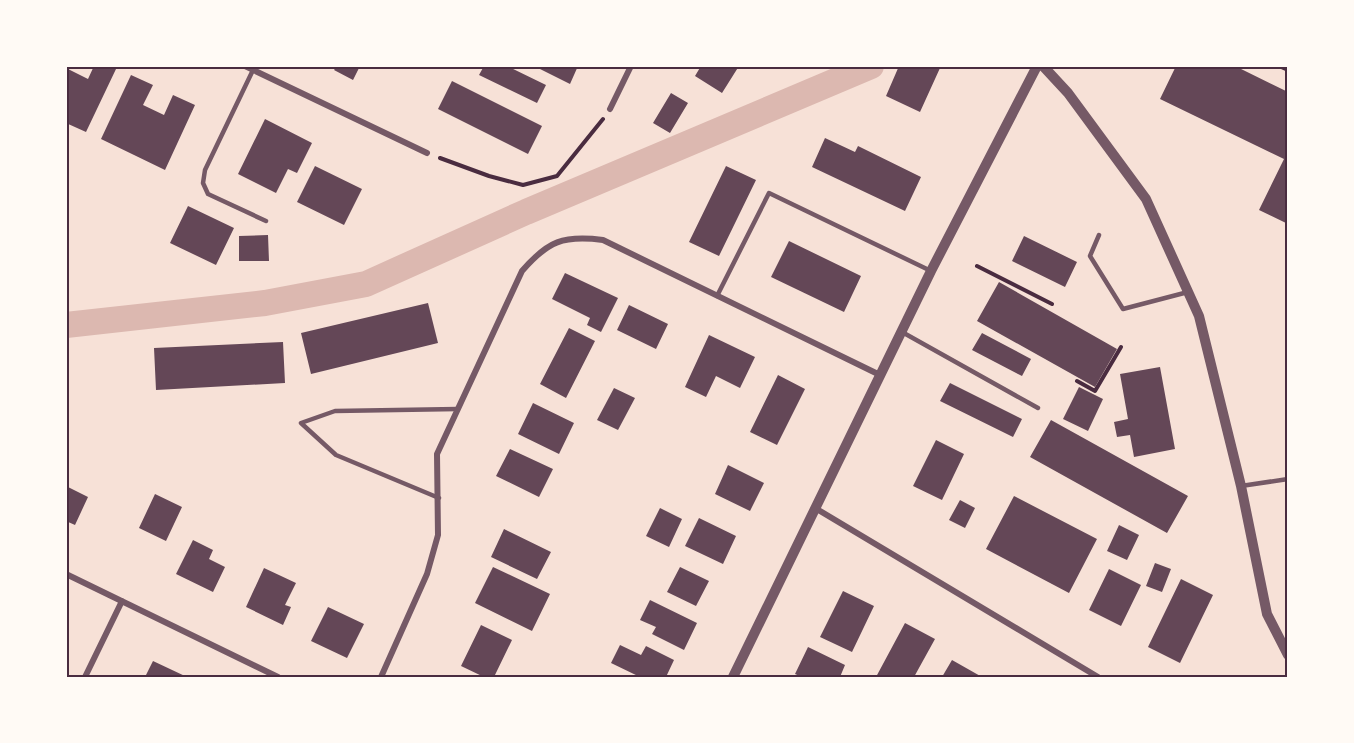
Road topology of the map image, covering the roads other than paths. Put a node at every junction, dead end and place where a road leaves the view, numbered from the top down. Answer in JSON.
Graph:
{"nodes":[{"id":1,"x":245,"y":66,"type":"edge"},
{"id":2,"x":631,"y":66,"type":"edge"},
{"id":3,"x":1037,"y":66,"type":"edge"},
{"id":4,"x":1043,"y":66,"type":"edge"},
{"id":5,"x":253,"y":70,"type":"junction"},
{"id":6,"x":610,"y":109,"type":"road end"},
{"id":7,"x":427,"y":153,"type":"road end"},
{"id":8,"x":266,"y":221,"type":"dead end"},
{"id":9,"x":1099,"y":235,"type":"dead end"},
{"id":10,"x":931,"y":271,"type":"junction"},
{"id":11,"x":1188,"y":292,"type":"junction"},
{"id":12,"x":717,"y":296,"type":"junction"},
{"id":13,"x":902,"y":332,"type":"junction"},
{"id":14,"x":880,"y":375,"type":"junction"},
{"id":15,"x":1038,"y":408,"type":"dead end"},
{"id":16,"x":458,"y":409,"type":"junction"},
{"id":17,"x":1288,"y":479,"type":"edge"},
{"id":18,"x":1241,"y":486,"type":"junction"},
{"id":19,"x":439,"y":498,"type":"junction"},
{"id":20,"x":815,"y":508,"type":"junction"},
{"id":21,"x":66,"y":574,"type":"edge"},
{"id":22,"x":122,"y":601,"type":"junction"},
{"id":23,"x":1288,"y":655,"type":"edge"},
{"id":24,"x":85,"y":677,"type":"edge"},
{"id":25,"x":278,"y":677,"type":"edge"},
{"id":26,"x":381,"y":677,"type":"edge"},
{"id":27,"x":733,"y":677,"type":"edge"},
{"id":28,"x":1098,"y":677,"type":"edge"}],
"edges":[{"from":1,"to":5,"type":"street"},
{"from":2,"to":6,"type":"street"},
{"from":3,"to":10,"type":"street"},
{"from":4,"to":11,"type":"street"},
{"from":5,"to":7,"type":"street"},
{"from":5,"to":8,"type":"lane"},
{"from":9,"to":11,"type":"lane"},
{"from":10,"to":12,"type":"lane"},
{"from":10,"to":13,"type":"street"},
{"from":11,"to":18,"type":"street"},
{"from":12,"to":14,"type":"street"},
{"from":12,"to":16,"type":"street"},
{"from":13,"to":14,"type":"street"},
{"from":13,"to":15,"type":"lane"},
{"from":14,"to":20,"type":"street"},
{"from":16,"to":19,"type":"street"},
{"from":16,"to":19,"type":"lane"},
{"from":17,"to":18,"type":"lane"},
{"from":18,"to":23,"type":"street"},
{"from":19,"to":26,"type":"street"},
{"from":20,"to":27,"type":"street"},
{"from":20,"to":28,"type":"street"},
{"from":21,"to":22,"type":"street"},
{"from":22,"to":24,"type":"street"},
{"from":22,"to":25,"type":"street"}]}
